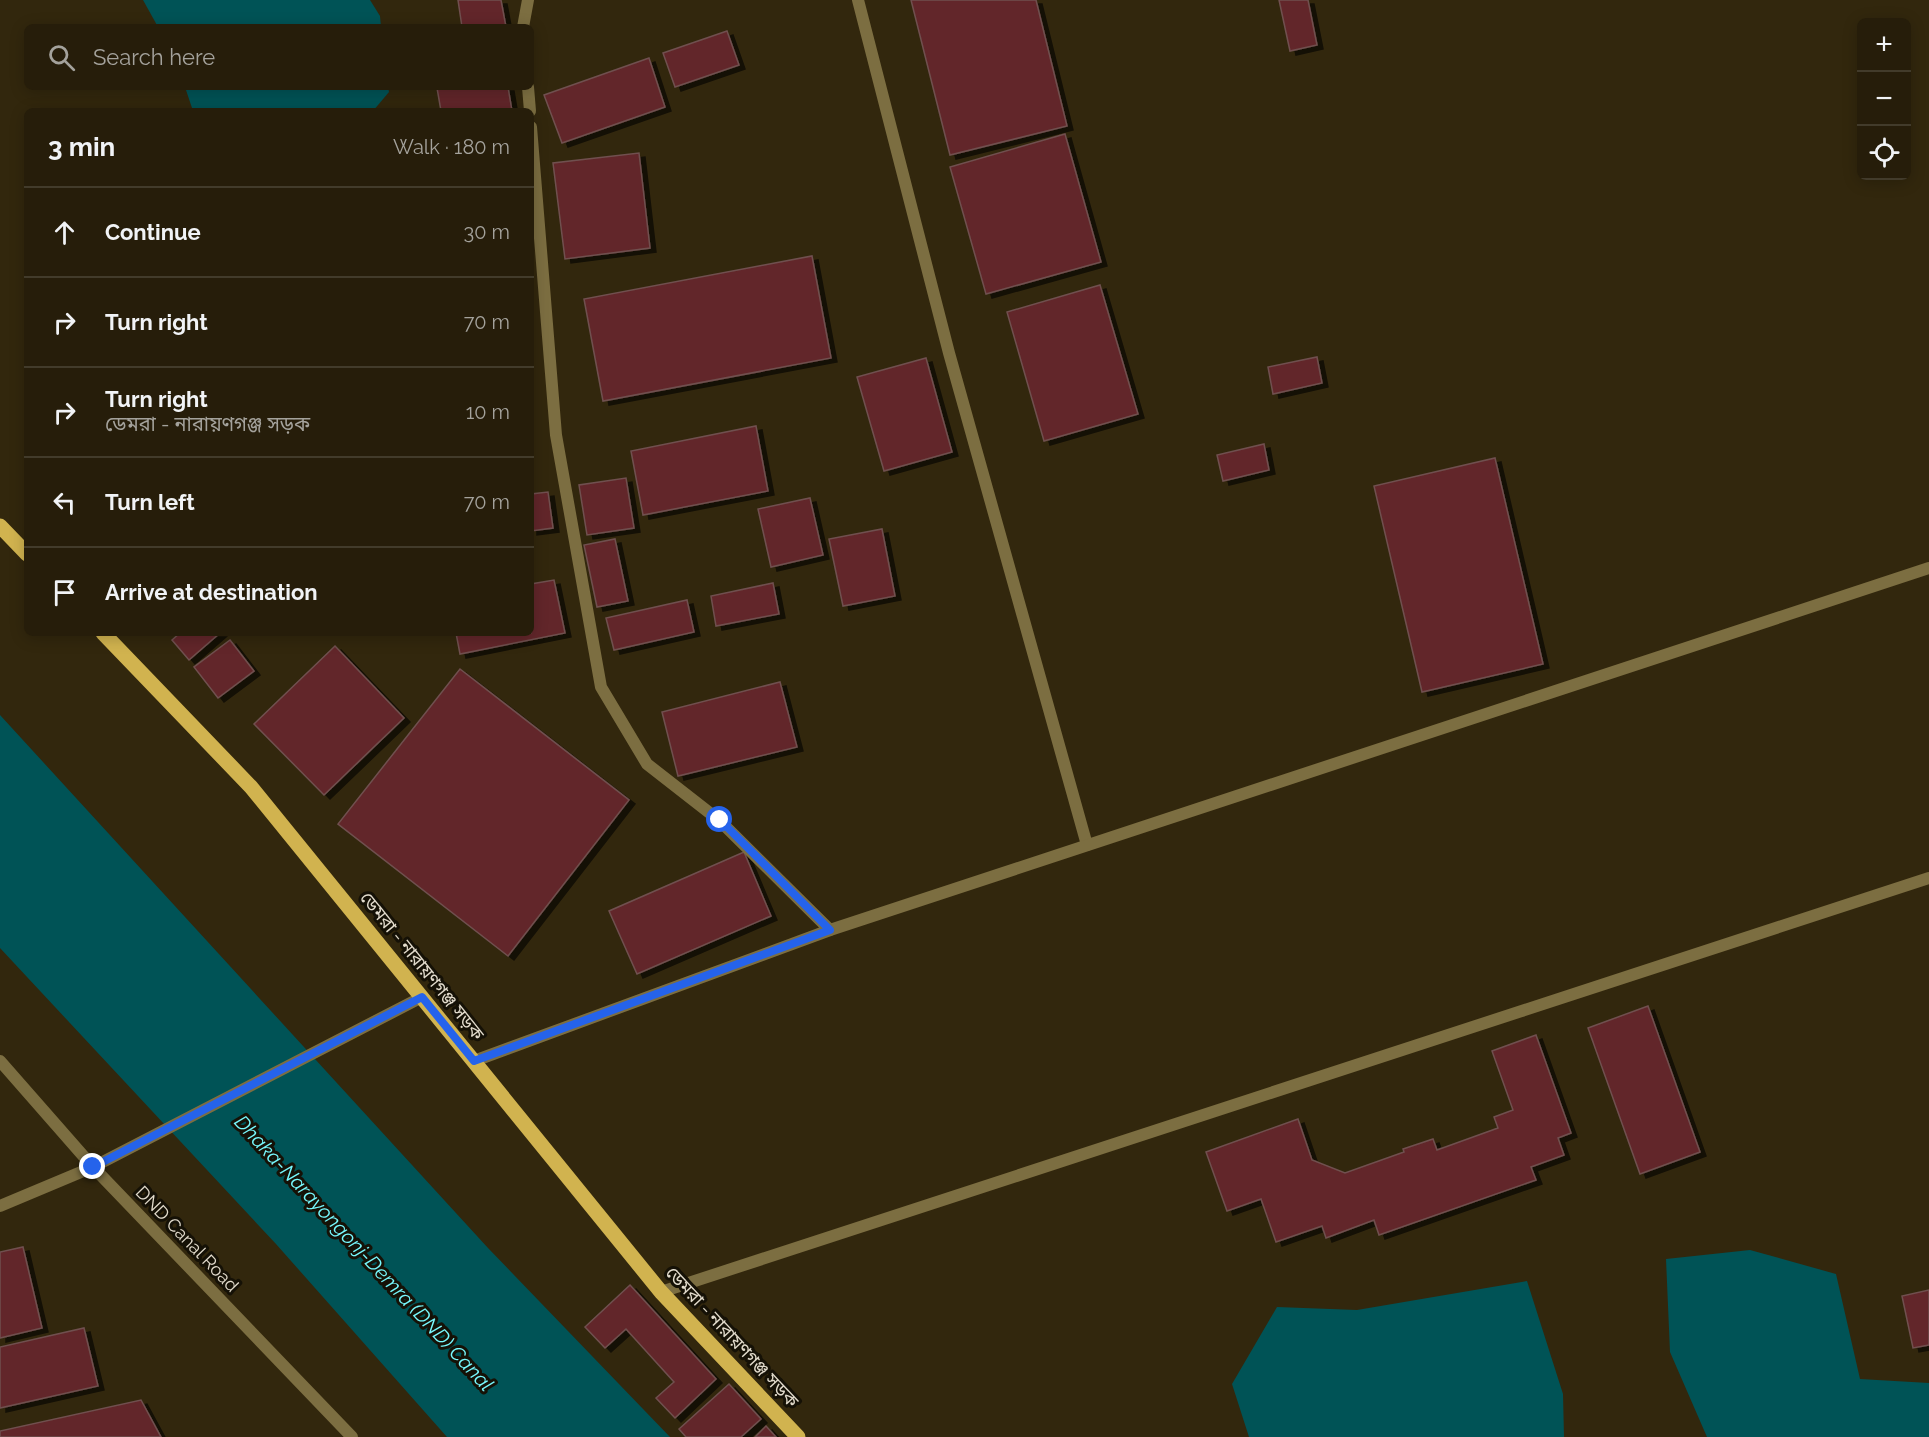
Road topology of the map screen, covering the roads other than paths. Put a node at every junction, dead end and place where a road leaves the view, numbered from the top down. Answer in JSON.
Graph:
{"nodes":[{"id":1,"x":528,"y":0,"type":"edge"},
{"id":2,"x":858,"y":0,"type":"edge"},
{"id":3,"x":524,"y":24,"type":"edge"},
{"id":4,"x":528,"y":90,"type":"edge"},
{"id":5,"x":530,"y":108,"type":"edge"},
{"id":6,"x":534,"y":164,"type":"edge"},
{"id":7,"x":0,"y":526,"type":"edge"},
{"id":8,"x":24,"y":551,"type":"edge"},
{"id":9,"x":1929,"y":568,"type":"edge"},
{"id":10,"x":106,"y":636,"type":"edge"},
{"id":11,"x":1087,"y":845,"type":"junction"},
{"id":12,"x":1929,"y":878,"type":"edge"},
{"id":13,"x":830,"y":930,"type":"junction"},
{"id":14,"x":422,"y":997,"type":"junction"},
{"id":15,"x":0,"y":1061,"type":"edge"},
{"id":16,"x":474,"y":1061,"type":"junction"},
{"id":17,"x":93,"y":1167,"type":"junction"},
{"id":18,"x":0,"y":1206,"type":"edge"},
{"id":19,"x":662,"y":1292,"type":"junction"},
{"id":20,"x":352,"y":1437,"type":"edge"},
{"id":21,"x":798,"y":1437,"type":"edge"}],
"edges":[{"from":1,"to":3,"type":"street"},
{"from":2,"to":11,"type":"street"},
{"from":4,"to":5,"type":"street"},
{"from":6,"to":13,"type":"street"},
{"from":7,"to":8,"type":"main road"},
{"from":9,"to":11,"type":"street"},
{"from":10,"to":14,"type":"main road","name":"ডেমরা - নারায়ণগঞ্জ সড়ক"},
{"from":11,"to":13,"type":"street"},
{"from":12,"to":19,"type":"street"},
{"from":13,"to":16,"type":"street"},
{"from":14,"to":16,"type":"main road","name":"ডেমরা - নারায়ণগঞ্জ সড়ক"},
{"from":14,"to":17,"type":"street"},
{"from":15,"to":17,"type":"street","name":"DND Canal Road"},
{"from":16,"to":19,"type":"main road","name":"ডেমরা - নারায়ণগঞ্জ সড়ক"},
{"from":17,"to":18,"type":"street"},
{"from":17,"to":20,"type":"street","name":"DND Canal Road"},
{"from":19,"to":21,"type":"main road","name":"ডেমরা - নারায়ণগঞ্জ সড়ক"}]}
